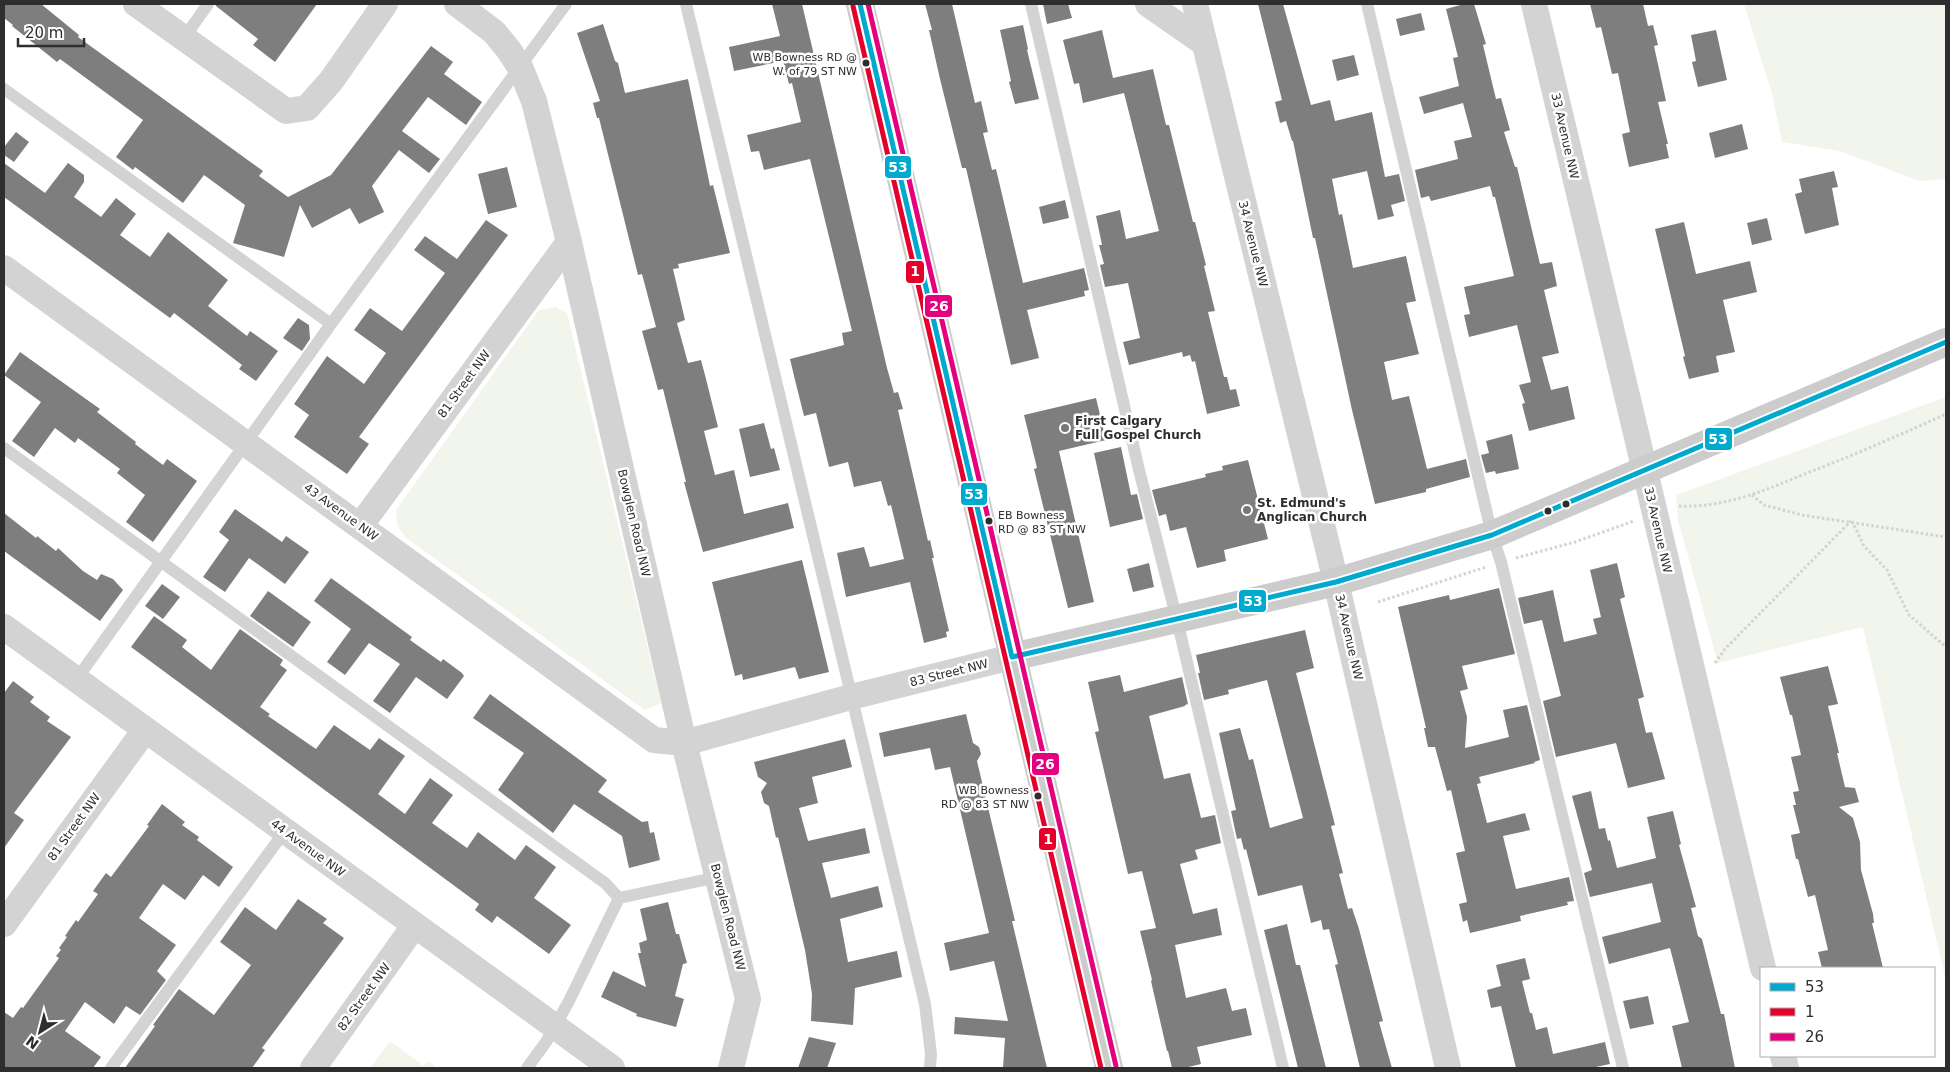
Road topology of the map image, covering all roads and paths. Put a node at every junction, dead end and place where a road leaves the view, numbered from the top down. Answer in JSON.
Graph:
{"nodes":[{"id":1,"x":136,"y":4,"type":"edge"},
{"id":2,"x":208,"y":4,"type":"edge"},
{"id":3,"x":385,"y":4,"type":"edge"},
{"id":4,"x":457,"y":4,"type":"edge"},
{"id":5,"x":566,"y":4,"type":"edge"},
{"id":6,"x":686,"y":4,"type":"edge"},
{"id":7,"x":860,"y":4,"type":"edge"},
{"id":8,"x":1031,"y":4,"type":"edge"},
{"id":9,"x":1148,"y":4,"type":"edge"},
{"id":10,"x":1195,"y":4,"type":"edge"},
{"id":11,"x":1367,"y":4,"type":"edge"},
{"id":12,"x":1534,"y":4,"type":"edge"},
{"id":13,"x":184,"y":38,"type":"junction"},
{"id":14,"x":1204,"y":43,"type":"junction"},
{"id":15,"x":520,"y":67,"type":"junction"},
{"id":16,"x":4,"y":89,"type":"edge"},
{"id":17,"x":569,"y":242,"type":"junction"},
{"id":18,"x":4,"y":268,"type":"edge"},
{"id":19,"x":331,"y":324,"type":"junction"},
{"id":20,"x":1946,"y":342,"type":"edge"},
{"id":21,"x":1946,"y":414,"type":"edge"},
{"id":22,"x":246,"y":444,"type":"junction"},
{"id":23,"x":4,"y":448,"type":"edge"},
{"id":24,"x":1644,"y":470,"type":"junction"},
{"id":25,"x":1752,"y":495,"type":"junction"},
{"id":26,"x":1679,"y":506,"type":"dead end"},
{"id":27,"x":1851,"y":521,"type":"junction"},
{"id":28,"x":360,"y":526,"type":"junction"},
{"id":29,"x":1492,"y":535,"type":"junction"},
{"id":30,"x":1946,"y":537,"type":"edge"},
{"id":31,"x":160,"y":562,"type":"junction"},
{"id":32,"x":1336,"y":582,"type":"junction"},
{"id":33,"x":1178,"y":620,"type":"junction"},
{"id":34,"x":6,"y":634,"type":"edge"},
{"id":35,"x":1946,"y":647,"type":"edge"},
{"id":36,"x":1012,"y":657,"type":"junction"},
{"id":37,"x":1692,"y":672,"type":"junction"},
{"id":38,"x":76,"y":680,"type":"junction"},
{"id":39,"x":851,"y":697,"type":"junction"},
{"id":40,"x":145,"y":730,"type":"junction"},
{"id":41,"x":684,"y":743,"type":"junction"},
{"id":42,"x":285,"y":831,"type":"junction"},
{"id":43,"x":718,"y":878,"type":"junction"},
{"id":44,"x":619,"y":898,"type":"junction"},
{"id":45,"x":4,"y":924,"type":"edge"},
{"id":46,"x":414,"y":926,"type":"junction"},
{"id":47,"x":1763,"y":967,"type":"edge"},
{"id":48,"x":555,"y":1026,"type":"junction"},
{"id":49,"x":111,"y":1068,"type":"edge"},
{"id":50,"x":313,"y":1068,"type":"edge"},
{"id":51,"x":527,"y":1068,"type":"edge"},
{"id":52,"x":612,"y":1068,"type":"edge"},
{"id":53,"x":732,"y":1068,"type":"edge"},
{"id":54,"x":930,"y":1068,"type":"edge"},
{"id":55,"x":1108,"y":1068,"type":"edge"},
{"id":56,"x":1282,"y":1068,"type":"edge"},
{"id":57,"x":1448,"y":1068,"type":"edge"},
{"id":58,"x":1623,"y":1068,"type":"edge"}],
"edges":[{"from":1,"to":13,"type":"street"},
{"from":2,"to":13,"type":"lane"},
{"from":3,"to":13,"type":"street"},
{"from":4,"to":15,"type":"street","name":"Bowglen Road NW"},
{"from":5,"to":15,"type":"lane"},
{"from":6,"to":39,"type":"lane"},
{"from":7,"to":36,"type":"street"},
{"from":8,"to":33,"type":"lane"},
{"from":9,"to":14,"type":"street"},
{"from":10,"to":14,"type":"street","name":"34 Avenue NW"},
{"from":11,"to":29,"type":"lane"},
{"from":12,"to":24,"type":"street","name":"33 Avenue NW"},
{"from":14,"to":32,"type":"street","name":"34 Avenue NW"},
{"from":15,"to":17,"type":"street","name":"Bowglen Road NW"},
{"from":15,"to":19,"type":"lane"},
{"from":16,"to":19,"type":"lane"},
{"from":17,"to":28,"type":"street","name":"81 Street NW"},
{"from":17,"to":41,"type":"street","name":"Bowglen Road NW"},
{"from":18,"to":22,"type":"street","name":"43 Avenue NW"},
{"from":19,"to":22,"type":"lane"},
{"from":20,"to":24,"type":"street","name":"83 Street NW"},
{"from":21,"to":25,"type":"path"},
{"from":22,"to":28,"type":"street","name":"43 Avenue NW"},
{"from":22,"to":31,"type":"lane"},
{"from":23,"to":31,"type":"lane"},
{"from":24,"to":29,"type":"street","name":"83 Street NW"},
{"from":24,"to":37,"type":"street","name":"33 Avenue NW"},
{"from":25,"to":26,"type":"path"},
{"from":25,"to":27,"type":"path"},
{"from":27,"to":30,"type":"path"},
{"from":27,"to":35,"type":"path"},
{"from":27,"to":37,"type":"path"},
{"from":28,"to":41,"type":"street","name":"43 Avenue NW"},
{"from":29,"to":32,"type":"street","name":"83 Street NW"},
{"from":29,"to":58,"type":"lane"},
{"from":31,"to":38,"type":"lane"},
{"from":31,"to":44,"type":"lane"},
{"from":32,"to":33,"type":"street","name":"83 Street NW"},
{"from":32,"to":57,"type":"street","name":"34 Avenue NW"},
{"from":33,"to":36,"type":"street","name":"83 Street NW"},
{"from":33,"to":56,"type":"lane"},
{"from":34,"to":38,"type":"street","name":"44 Avenue NW"},
{"from":36,"to":39,"type":"street","name":"83 Street NW"},
{"from":36,"to":55,"type":"street"},
{"from":37,"to":47,"type":"street","name":"33 Avenue NW"},
{"from":38,"to":40,"type":"street","name":"44 Avenue NW"},
{"from":39,"to":41,"type":"street","name":"83 Street NW"},
{"from":39,"to":54,"type":"lane"},
{"from":40,"to":42,"type":"street","name":"44 Avenue NW"},
{"from":40,"to":45,"type":"street","name":"81 Street NW"},
{"from":41,"to":43,"type":"street","name":"Bowglen Road NW"},
{"from":42,"to":46,"type":"street","name":"44 Avenue NW"},
{"from":42,"to":49,"type":"lane"},
{"from":43,"to":44,"type":"lane"},
{"from":43,"to":53,"type":"street","name":"Bowglen Road NW"},
{"from":44,"to":48,"type":"lane"},
{"from":46,"to":48,"type":"street","name":"44 Avenue NW"},
{"from":46,"to":50,"type":"street","name":"82 Street NW"},
{"from":48,"to":51,"type":"lane"},
{"from":48,"to":52,"type":"street","name":"44 Avenue NW"}]}
